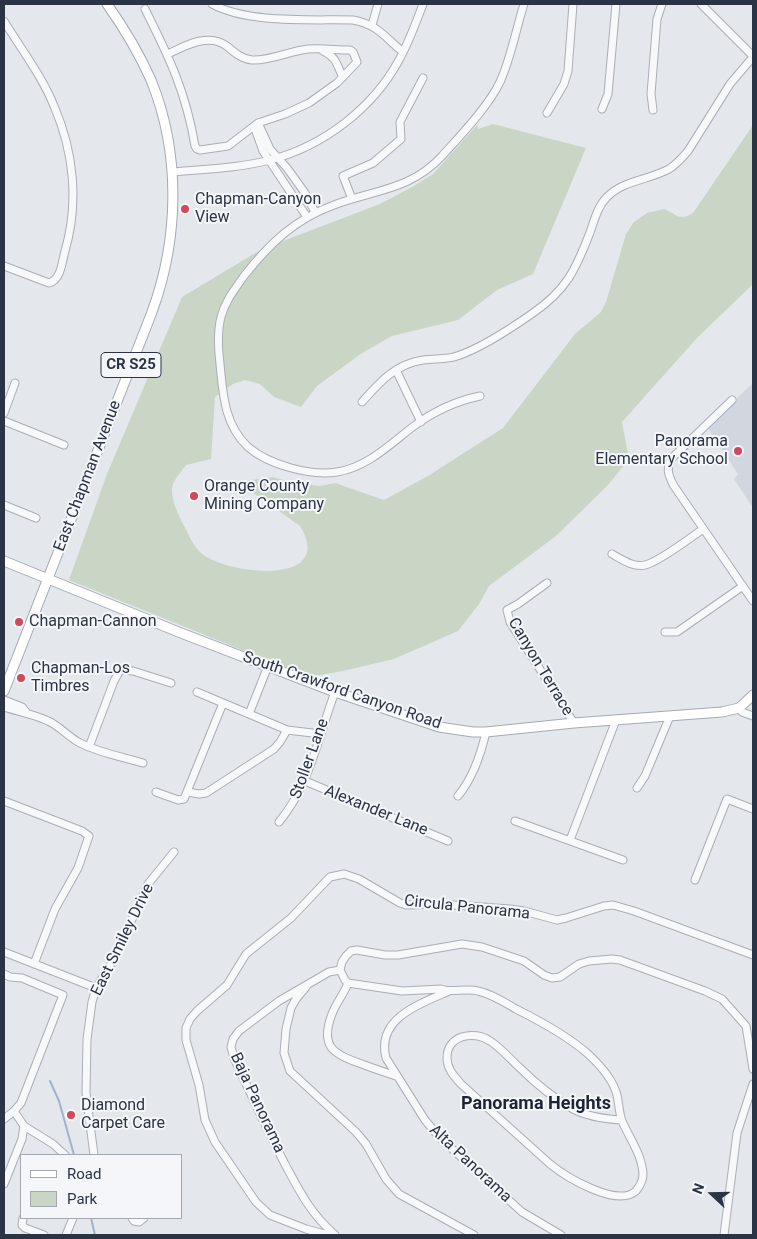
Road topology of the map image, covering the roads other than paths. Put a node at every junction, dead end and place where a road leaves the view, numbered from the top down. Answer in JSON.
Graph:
{"nodes":[{"id":1,"x":107,"y":4,"type":"edge"},
{"id":2,"x":212,"y":4,"type":"edge"},
{"id":3,"x":378,"y":4,"type":"edge"},
{"id":4,"x":423,"y":4,"type":"edge"},
{"id":5,"x":524,"y":4,"type":"edge"},
{"id":6,"x":573,"y":4,"type":"edge"},
{"id":7,"x":616,"y":4,"type":"edge"},
{"id":8,"x":662,"y":4,"type":"edge"},
{"id":9,"x":701,"y":4,"type":"edge"},
{"id":10,"x":145,"y":9,"type":"dead end"},
{"id":11,"x":4,"y":21,"type":"edge"},
{"id":12,"x":372,"y":25,"type":"junction"},
{"id":13,"x":321,"y":50,"type":"junction"},
{"id":14,"x":404,"y":52,"type":"junction"},
{"id":15,"x":168,"y":54,"type":"junction"},
{"id":16,"x":753,"y":57,"type":"edge"},
{"id":17,"x":343,"y":77,"type":"junction"},
{"id":18,"x":423,"y":78,"type":"dead end"},
{"id":19,"x":602,"y":109,"type":"dead end"},
{"id":20,"x":653,"y":110,"type":"dead end"},
{"id":21,"x":547,"y":113,"type":"dead end"},
{"id":22,"x":256,"y":124,"type":"junction"},
{"id":23,"x":278,"y":158,"type":"junction"},
{"id":24,"x":269,"y":160,"type":"junction"},
{"id":25,"x":172,"y":172,"type":"junction"},
{"id":26,"x":352,"y":199,"type":"junction"},
{"id":27,"x":315,"y":212,"type":"junction"},
{"id":28,"x":307,"y":217,"type":"junction"},
{"id":29,"x":4,"y":266,"type":"edge"},
{"id":30,"x":396,"y":370,"type":"junction"},
{"id":31,"x":15,"y":383,"type":"dead end"},
{"id":32,"x":480,"y":396,"type":"dead end"},
{"id":33,"x":732,"y":400,"type":"dead end"},
{"id":34,"x":362,"y":402,"type":"dead end"},
{"id":35,"x":4,"y":413,"type":"edge"},
{"id":36,"x":4,"y":421,"type":"edge"},
{"id":37,"x":421,"y":422,"type":"junction"},
{"id":38,"x":64,"y":445,"type":"dead end"},
{"id":39,"x":4,"y":506,"type":"edge"},
{"id":40,"x":36,"y":518,"type":"dead end"},
{"id":41,"x":703,"y":529,"type":"junction"},
{"id":42,"x":612,"y":554,"type":"dead end"},
{"id":43,"x":4,"y":561,"type":"edge"},
{"id":44,"x":48,"y":579,"type":"junction"},
{"id":45,"x":547,"y":583,"type":"dead end"},
{"id":46,"x":743,"y":586,"type":"junction"},
{"id":47,"x":753,"y":601,"type":"edge"},
{"id":48,"x":665,"y":632,"type":"dead end"},
{"id":49,"x":268,"y":666,"type":"junction"},
{"id":50,"x":172,"y":683,"type":"dead end"},
{"id":51,"x":4,"y":691,"type":"edge"},
{"id":52,"x":197,"y":692,"type":"dead end"},
{"id":53,"x":335,"y":692,"type":"junction"},
{"id":54,"x":753,"y":695,"type":"edge"},
{"id":55,"x":4,"y":700,"type":"edge"},
{"id":56,"x":223,"y":703,"type":"junction"},
{"id":57,"x":4,"y":707,"type":"edge"},
{"id":58,"x":739,"y":708,"type":"junction"},
{"id":59,"x":26,"y":712,"type":"junction"},
{"id":60,"x":249,"y":714,"type":"junction"},
{"id":61,"x":670,"y":716,"type":"junction"},
{"id":62,"x":753,"y":716,"type":"edge"},
{"id":63,"x":616,"y":720,"type":"junction"},
{"id":64,"x":574,"y":723,"type":"junction"},
{"id":65,"x":287,"y":730,"type":"junction"},
{"id":66,"x":486,"y":732,"type":"junction"},
{"id":67,"x":321,"y":734,"type":"junction"},
{"id":68,"x":89,"y":747,"type":"junction"},
{"id":69,"x":143,"y":763,"type":"dead end"},
{"id":70,"x":305,"y":782,"type":"junction"},
{"id":71,"x":637,"y":788,"type":"dead end"},
{"id":72,"x":156,"y":792,"type":"dead end"},
{"id":73,"x":188,"y":792,"type":"junction"},
{"id":74,"x":458,"y":796,"type":"dead end"},
{"id":75,"x":4,"y":800,"type":"edge"},
{"id":76,"x":753,"y":809,"type":"edge"},
{"id":77,"x":515,"y":820,"type":"dead end"},
{"id":78,"x":279,"y":822,"type":"dead end"},
{"id":79,"x":448,"y":840,"type":"dead end"},
{"id":80,"x":570,"y":840,"type":"junction"},
{"id":81,"x":174,"y":852,"type":"dead end"},
{"id":82,"x":623,"y":860,"type":"dead end"},
{"id":83,"x":695,"y":880,"type":"dead end"},
{"id":84,"x":4,"y":952,"type":"edge"},
{"id":85,"x":753,"y":955,"type":"edge"},
{"id":86,"x":34,"y":964,"type":"junction"},
{"id":87,"x":340,"y":970,"type":"junction"},
{"id":88,"x":4,"y":974,"type":"edge"},
{"id":89,"x":348,"y":983,"type":"junction"},
{"id":90,"x":308,"y":985,"type":"junction"},
{"id":91,"x":96,"y":988,"type":"junction"},
{"id":92,"x":447,"y":992,"type":"junction"},
{"id":93,"x":753,"y":1069,"type":"edge"},
{"id":94,"x":397,"y":1077,"type":"junction"},
{"id":95,"x":753,"y":1084,"type":"edge"},
{"id":96,"x":14,"y":1111,"type":"junction"},
{"id":97,"x":4,"y":1119,"type":"edge"},
{"id":98,"x":621,"y":1120,"type":"junction"},
{"id":99,"x":24,"y":1126,"type":"junction"},
{"id":100,"x":64,"y":1154,"type":"edge"},
{"id":101,"x":94,"y":1154,"type":"edge"},
{"id":102,"x":4,"y":1180,"type":"edge"},
{"id":103,"x":23,"y":1219,"type":"edge"},
{"id":104,"x":73,"y":1219,"type":"edge"},
{"id":105,"x":44,"y":1235,"type":"edge"},
{"id":106,"x":66,"y":1235,"type":"edge"},
{"id":107,"x":328,"y":1235,"type":"edge"},
{"id":108,"x":335,"y":1235,"type":"edge"},
{"id":109,"x":474,"y":1235,"type":"edge"},
{"id":110,"x":561,"y":1235,"type":"edge"},
{"id":111,"x":724,"y":1235,"type":"edge"}],
"edges":[{"from":1,"to":25,"type":"main road","name":"East Chapman Avenue","number":"CR S25"},
{"from":2,"to":12,"type":"street"},
{"from":3,"to":12,"type":"street"},
{"from":4,"to":14,"type":"street"},
{"from":5,"to":26,"type":"street"},
{"from":6,"to":21,"type":"street"},
{"from":7,"to":19,"type":"street"},
{"from":8,"to":20,"type":"street"},
{"from":9,"to":16,"type":"street"},
{"from":10,"to":15,"type":"street"},
{"from":11,"to":29,"type":"street"},
{"from":12,"to":14,"type":"street"},
{"from":13,"to":15,"type":"street"},
{"from":13,"to":17,"type":"street"},
{"from":13,"to":17,"type":"street"},
{"from":14,"to":23,"type":"street"},
{"from":15,"to":22,"type":"street"},
{"from":16,"to":30,"type":"street"},
{"from":17,"to":22,"type":"street"},
{"from":18,"to":26,"type":"street"},
{"from":22,"to":23,"type":"street"},
{"from":22,"to":24,"type":"street"},
{"from":23,"to":24,"type":"street"},
{"from":23,"to":27,"type":"street"},
{"from":24,"to":25,"type":"street"},
{"from":24,"to":28,"type":"street"},
{"from":25,"to":44,"type":"main road","name":"East Chapman Avenue","number":"CR S25"},
{"from":26,"to":27,"type":"street"},
{"from":27,"to":28,"type":"street"},
{"from":28,"to":37,"type":"street"},
{"from":30,"to":34,"type":"street"},
{"from":30,"to":37,"type":"street"},
{"from":31,"to":35,"type":"street"},
{"from":32,"to":37,"type":"street"},
{"from":33,"to":41,"type":"street"},
{"from":36,"to":38,"type":"street"},
{"from":39,"to":40,"type":"street"},
{"from":41,"to":42,"type":"street"},
{"from":41,"to":46,"type":"street"},
{"from":43,"to":44,"type":"main road","name":"South Crawford Canyon Road"},
{"from":44,"to":49,"type":"main road","name":"South Crawford Canyon Road"},
{"from":44,"to":51,"type":"main road","name":"East Chapman Avenue","number":"CR S25"},
{"from":45,"to":64,"type":"street","name":"Canyon Terrace"},
{"from":46,"to":47,"type":"street"},
{"from":46,"to":48,"type":"street"},
{"from":49,"to":53,"type":"main road","name":"South Crawford Canyon Road"},
{"from":49,"to":60,"type":"street"},
{"from":50,"to":68,"type":"street"},
{"from":52,"to":56,"type":"street"},
{"from":53,"to":66,"type":"main road","name":"South Crawford Canyon Road"},
{"from":53,"to":67,"type":"street","name":"Stoller Lane"},
{"from":54,"to":58,"type":"main road"},
{"from":55,"to":59,"type":"street"},
{"from":56,"to":60,"type":"street"},
{"from":56,"to":73,"type":"street"},
{"from":57,"to":59,"type":"street"},
{"from":58,"to":61,"type":"main road","name":"South Crawford Canyon Road"},
{"from":58,"to":62,"type":"street"},
{"from":59,"to":68,"type":"street"},
{"from":60,"to":65,"type":"street"},
{"from":61,"to":63,"type":"main road","name":"South Crawford Canyon Road"},
{"from":61,"to":71,"type":"street"},
{"from":63,"to":64,"type":"main road","name":"South Crawford Canyon Road"},
{"from":63,"to":80,"type":"street"},
{"from":64,"to":66,"type":"main road","name":"South Crawford Canyon Road"},
{"from":65,"to":67,"type":"street"},
{"from":65,"to":73,"type":"street"},
{"from":66,"to":74,"type":"street"},
{"from":67,"to":70,"type":"street","name":"Stoller Lane"},
{"from":68,"to":69,"type":"street"},
{"from":70,"to":78,"type":"street","name":"Stoller Lane"},
{"from":70,"to":79,"type":"street","name":"Alexander Lane"},
{"from":72,"to":73,"type":"street"},
{"from":75,"to":86,"type":"street"},
{"from":76,"to":83,"type":"street"},
{"from":77,"to":80,"type":"street"},
{"from":80,"to":82,"type":"street"},
{"from":81,"to":91,"type":"street","name":"East Smiley Drive"},
{"from":84,"to":86,"type":"street"},
{"from":85,"to":107,"type":"street","name":"Circula Panorama"},
{"from":86,"to":91,"type":"street"},
{"from":87,"to":89,"type":"street"},
{"from":87,"to":90,"type":"street","name":"Baja Panorama"},
{"from":87,"to":93,"type":"street"},
{"from":88,"to":96,"type":"street"},
{"from":89,"to":92,"type":"street"},
{"from":89,"to":94,"type":"street"},
{"from":90,"to":108,"type":"street","name":"Baja Panorama"},
{"from":90,"to":109,"type":"street"},
{"from":91,"to":101,"type":"street","name":"East Smiley Drive"},
{"from":92,"to":94,"type":"street","name":"Alta Panorama"},
{"from":92,"to":98,"type":"street"},
{"from":94,"to":110,"type":"street","name":"Alta Panorama"},
{"from":95,"to":111,"type":"street"},
{"from":96,"to":97,"type":"street"},
{"from":96,"to":99,"type":"street"},
{"from":98,"to":98,"type":"street"},
{"from":99,"to":100,"type":"street"},
{"from":99,"to":102,"type":"street"},
{"from":103,"to":105,"type":"street"},
{"from":104,"to":106,"type":"street"}]}
